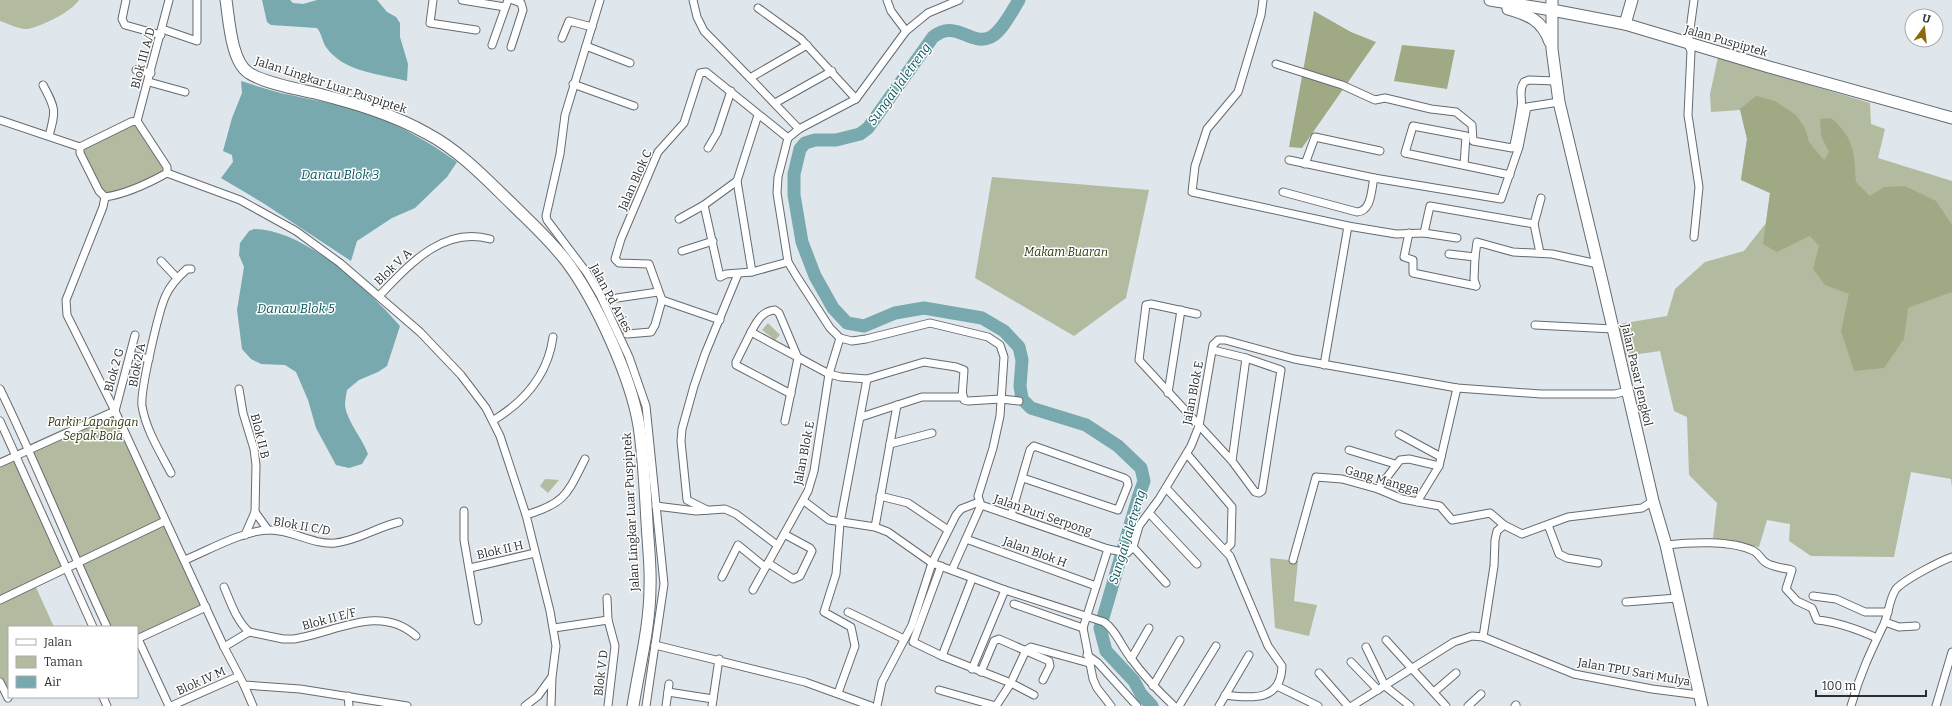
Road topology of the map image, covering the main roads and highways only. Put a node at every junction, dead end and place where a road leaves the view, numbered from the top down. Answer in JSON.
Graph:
{"nodes":[{"id":1,"x":226,"y":0,"type":"edge"},
{"id":2,"x":1482,"y":0,"type":"edge"},
{"id":3,"x":1490,"y":0,"type":"edge"},
{"id":4,"x":1632,"y":0,"type":"edge"},
{"id":5,"x":1552,"y":5,"type":"edge"},
{"id":6,"x":1625,"y":24,"type":"junction"},
{"id":7,"x":1552,"y":48,"type":"junction"},
{"id":8,"x":1952,"y":118,"type":"edge"},
{"id":9,"x":633,"y":706,"type":"edge"},
{"id":10,"x":1702,"y":706,"type":"edge"}],
"edges":[{"from":1,"to":9,"type":"main road","name":"Jalan Lingkar Luar Puspiptek"},
{"from":2,"to":7,"type":"main road"},
{"from":3,"to":5,"type":"main road","name":"Jalan Puspiptek"},
{"from":4,"to":6,"type":"main road"},
{"from":5,"to":6,"type":"main road","name":"Jalan Puspiptek"},
{"from":5,"to":7,"type":"main road"},
{"from":6,"to":8,"type":"main road","name":"Jalan Puspiptek"},
{"from":7,"to":10,"type":"main road","name":"Jalan Pasar Jengkol"}]}
